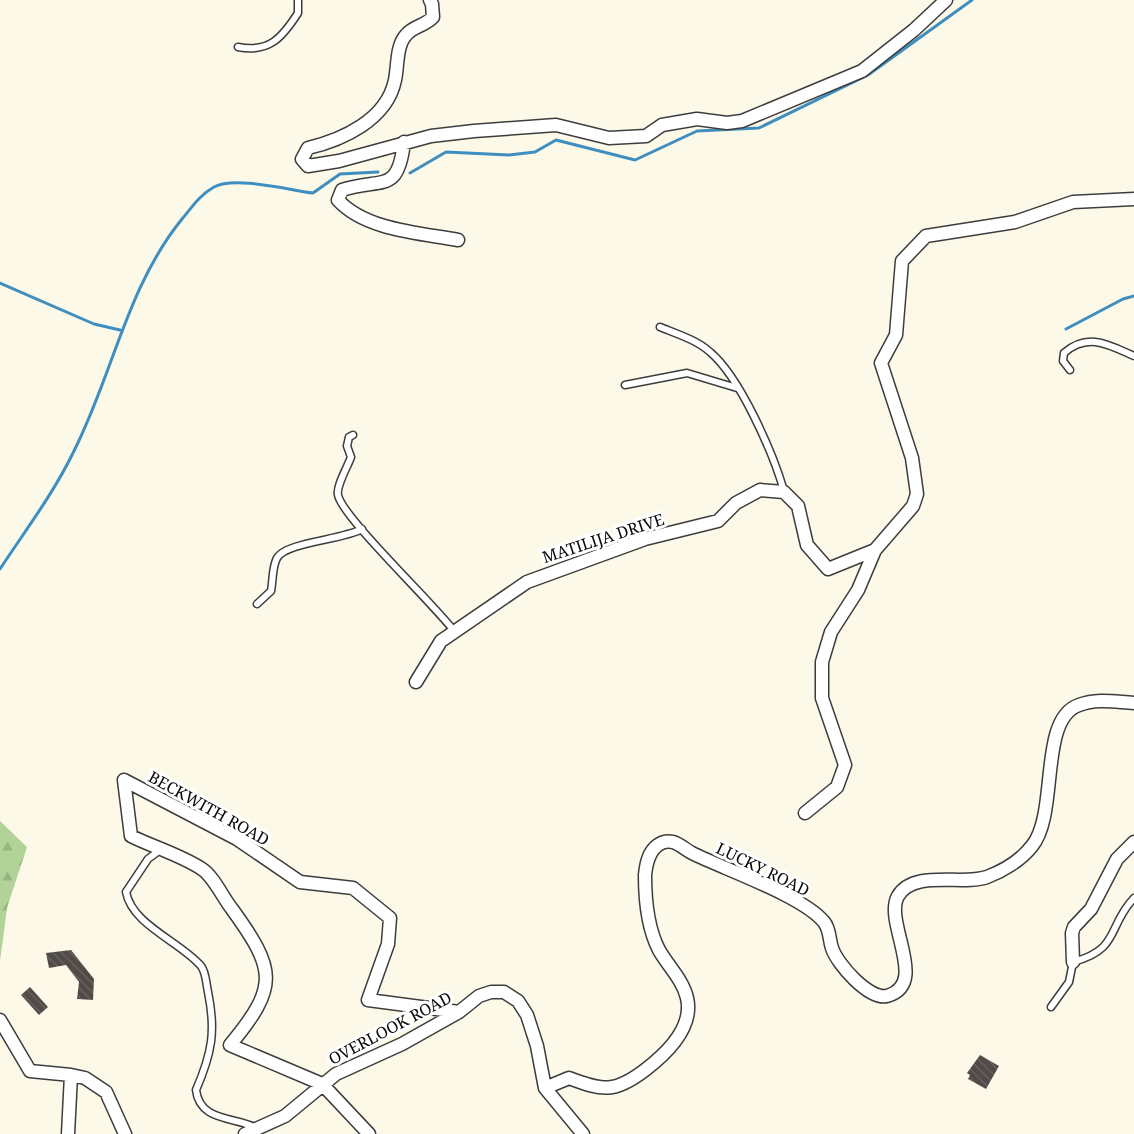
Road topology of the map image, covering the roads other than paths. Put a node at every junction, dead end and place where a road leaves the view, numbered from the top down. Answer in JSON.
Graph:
{"nodes":[{"id":1,"x":298,"y":0,"type":"edge"},
{"id":2,"x":430,"y":0,"type":"edge"},
{"id":3,"x":946,"y":0,"type":"edge"},
{"id":4,"x":238,"y":46,"type":"dead end"},
{"id":5,"x":404,"y":142,"type":"junction"},
{"id":6,"x":1134,"y":199,"type":"edge"},
{"id":7,"x":458,"y":240,"type":"dead end"},
{"id":8,"x":660,"y":327,"type":"dead end"},
{"id":9,"x":1134,"y":356,"type":"edge"},
{"id":10,"x":1070,"y":370,"type":"dead end"},
{"id":11,"x":625,"y":385,"type":"dead end"},
{"id":12,"x":737,"y":389,"type":"junction"},
{"id":13,"x":353,"y":435,"type":"dead end"},
{"id":14,"x":784,"y":492,"type":"junction"},
{"id":15,"x":362,"y":529,"type":"junction"},
{"id":16,"x":875,"y":550,"type":"junction"},
{"id":17,"x":257,"y":604,"type":"dead end"},
{"id":18,"x":454,"y":632,"type":"junction"},
{"id":19,"x":416,"y":682,"type":"dead end"},
{"id":20,"x":1134,"y":703,"type":"edge"},
{"id":21,"x":805,"y":813,"type":"dead end"},
{"id":22,"x":1134,"y":842,"type":"edge"},
{"id":23,"x":160,"y":850,"type":"junction"},
{"id":24,"x":1134,"y":898,"type":"edge"},
{"id":25,"x":1073,"y":962,"type":"junction"},
{"id":26,"x":1051,"y":1007,"type":"dead end"},
{"id":27,"x":459,"y":1012,"type":"junction"},
{"id":28,"x":0,"y":1020,"type":"edge"},
{"id":29,"x":71,"y":1075,"type":"junction"},
{"id":30,"x":322,"y":1084,"type":"junction"},
{"id":31,"x":545,"y":1088,"type":"junction"},
{"id":32,"x":260,"y":1129,"type":"junction"},
{"id":33,"x":68,"y":1134,"type":"edge"},
{"id":34,"x":125,"y":1134,"type":"edge"},
{"id":35,"x":246,"y":1134,"type":"edge"},
{"id":36,"x":369,"y":1134,"type":"edge"},
{"id":37,"x":583,"y":1134,"type":"edge"}],
"edges":[{"from":1,"to":4,"type":"lane"},
{"from":2,"to":5,"type":"street"},
{"from":3,"to":5,"type":"street"},
{"from":5,"to":7,"type":"street"},
{"from":6,"to":16,"type":"street"},
{"from":8,"to":12,"type":"lane"},
{"from":9,"to":10,"type":"lane"},
{"from":11,"to":12,"type":"lane"},
{"from":12,"to":14,"type":"lane"},
{"from":13,"to":15,"type":"lane"},
{"from":14,"to":16,"type":"street"},
{"from":14,"to":18,"type":"street","name":"MATILIJA DRIVE"},
{"from":15,"to":17,"type":"lane"},
{"from":15,"to":18,"type":"lane"},
{"from":16,"to":21,"type":"street"},
{"from":18,"to":19,"type":"street","name":"MATILIJA DRIVE"},
{"from":20,"to":31,"type":"street","name":"LUCKY ROAD"},
{"from":22,"to":25,"type":"street"},
{"from":23,"to":27,"type":"street","name":"BECKWITH ROAD"},
{"from":23,"to":30,"type":"street"},
{"from":23,"to":32,"type":"lane"},
{"from":24,"to":25,"type":"lane"},
{"from":25,"to":26,"type":"lane"},
{"from":27,"to":30,"type":"street","name":"OVERLOOK ROAD"},
{"from":27,"to":31,"type":"street","name":"OVERLOOK ROAD"},
{"from":28,"to":29,"type":"street"},
{"from":29,"to":33,"type":"street"},
{"from":29,"to":34,"type":"street"},
{"from":30,"to":32,"type":"street","name":"OVERLOOK ROAD"},
{"from":30,"to":36,"type":"street"},
{"from":31,"to":37,"type":"street","name":"OVERLOOK ROAD"},
{"from":32,"to":35,"type":"street","name":"OVERLOOK ROAD"}]}
